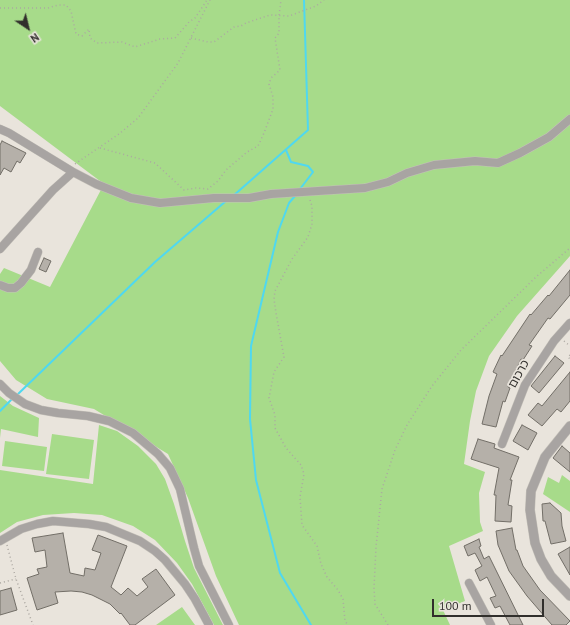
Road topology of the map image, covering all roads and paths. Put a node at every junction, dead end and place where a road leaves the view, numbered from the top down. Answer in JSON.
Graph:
{"nodes":[{"id":1,"x":207,"y":0,"type":"edge"},
{"id":2,"x":210,"y":0,"type":"edge"},
{"id":3,"x":281,"y":0,"type":"edge"},
{"id":4,"x":324,"y":0,"type":"edge"},
{"id":5,"x":0,"y":8,"type":"edge"},
{"id":6,"x":279,"y":16,"type":"junction"},
{"id":7,"x":190,"y":38,"type":"junction"},
{"id":8,"x":570,"y":119,"type":"edge"},
{"id":9,"x":0,"y":129,"type":"edge"},
{"id":10,"x":100,"y":148,"type":"junction"},
{"id":11,"x":73,"y":172,"type":"junction"},
{"id":12,"x":308,"y":192,"type":"junction"},
{"id":13,"x":570,"y":248,"type":"edge"},
{"id":14,"x":0,"y":249,"type":"edge"},
{"id":15,"x":38,"y":252,"type":"dead end"},
{"id":16,"x":0,"y":285,"type":"edge"},
{"id":17,"x":570,"y":323,"type":"edge"},
{"id":18,"x":570,"y":355,"type":"edge"},
{"id":19,"x":570,"y":359,"type":"edge"},
{"id":20,"x":0,"y":384,"type":"edge"},
{"id":21,"x":570,"y":426,"type":"edge"},
{"id":22,"x":502,"y":444,"type":"dead end"},
{"id":23,"x":3,"y":539,"type":"edge"},
{"id":24,"x":16,"y":578,"type":"junction"},
{"id":25,"x":0,"y":583,"type":"edge"},
{"id":26,"x":469,"y":583,"type":"dead end"},
{"id":27,"x":570,"y":596,"type":"edge"},
{"id":28,"x":33,"y":625,"type":"edge"},
{"id":29,"x":209,"y":625,"type":"edge"},
{"id":30,"x":229,"y":625,"type":"edge"},
{"id":31,"x":348,"y":625,"type":"edge"},
{"id":32,"x":388,"y":625,"type":"edge"},
{"id":33,"x":491,"y":625,"type":"edge"}],
"edges":[{"from":1,"to":5,"type":"path"},
{"from":2,"to":7,"type":"path"},
{"from":3,"to":6,"type":"path"},
{"from":4,"to":6,"type":"path"},
{"from":6,"to":7,"type":"path"},
{"from":6,"to":10,"type":"path"},
{"from":7,"to":10,"type":"path"},
{"from":8,"to":12,"type":"street"},
{"from":9,"to":11,"type":"street"},
{"from":10,"to":11,"type":"path"},
{"from":11,"to":12,"type":"street"},
{"from":11,"to":14,"type":"street"},
{"from":12,"to":31,"type":"path"},
{"from":13,"to":32,"type":"path"},
{"from":15,"to":16,"type":"street"},
{"from":17,"to":22,"type":"street","name":"כרכום"},
{"from":18,"to":19,"type":"path"},
{"from":20,"to":30,"type":"street"},
{"from":21,"to":27,"type":"street"},
{"from":23,"to":24,"type":"path"},
{"from":23,"to":29,"type":"street"},
{"from":24,"to":25,"type":"path"},
{"from":24,"to":28,"type":"path"},
{"from":26,"to":33,"type":"street"}]}
